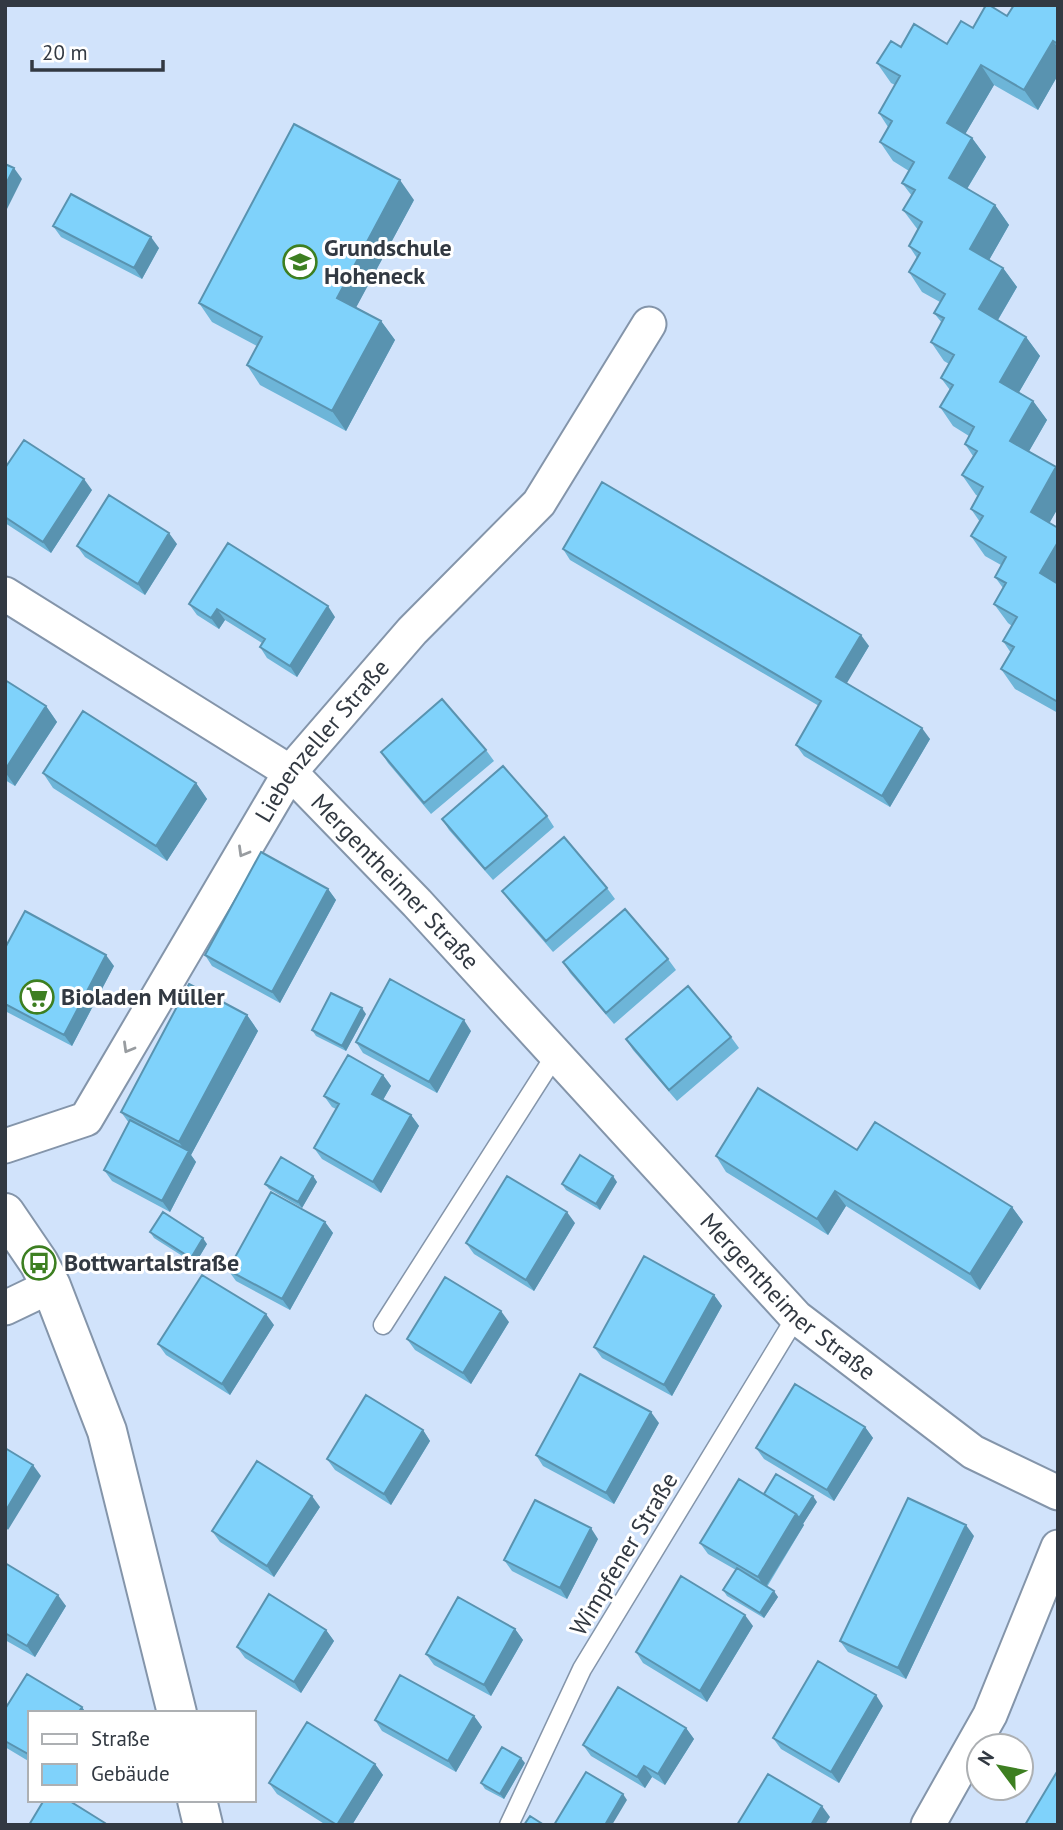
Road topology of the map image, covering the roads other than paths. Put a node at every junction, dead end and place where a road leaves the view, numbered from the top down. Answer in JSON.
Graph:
{"nodes":[{"id":1,"x":649,"y":324,"type":"dead end"},
{"id":2,"x":5,"y":594,"type":"edge"},
{"id":3,"x":290,"y":772,"type":"junction"},
{"id":4,"x":556,"y":1054,"type":"junction"},
{"id":5,"x":5,"y":1146,"type":"edge"},
{"id":6,"x":5,"y":1213,"type":"edge"},
{"id":7,"x":51,"y":1286,"type":"junction"},
{"id":8,"x":5,"y":1308,"type":"edge"},
{"id":9,"x":796,"y":1317,"type":"junction"},
{"id":10,"x":383,"y":1325,"type":"dead end"},
{"id":11,"x":1058,"y":1493,"type":"edge"},
{"id":12,"x":1058,"y":1547,"type":"edge"},
{"id":13,"x":177,"y":1711,"type":"edge"},
{"id":14,"x":197,"y":1802,"type":"edge"},
{"id":15,"x":203,"y":1825,"type":"edge"},
{"id":16,"x":509,"y":1825,"type":"edge"},
{"id":17,"x":928,"y":1825,"type":"edge"}],
"edges":[{"from":1,"to":3,"type":"street","name":"Liebenzeller Straße"},
{"from":2,"to":3,"type":"street","name":"Mergentheimer Straße"},
{"from":3,"to":4,"type":"street","name":"Mergentheimer Straße"},
{"from":3,"to":5,"type":"street","name":"Liebenzeller Straße","one_way":true},
{"from":4,"to":9,"type":"street","name":"Mergentheimer Straße"},
{"from":4,"to":10,"type":"lane"},
{"from":6,"to":7,"type":"main road"},
{"from":7,"to":8,"type":"street"},
{"from":7,"to":13,"type":"main road"},
{"from":9,"to":11,"type":"street","name":"Mergentheimer Straße"},
{"from":9,"to":16,"type":"lane","name":"Wimpfener Straße"},
{"from":12,"to":17,"type":"street"},
{"from":14,"to":15,"type":"main road"}]}
